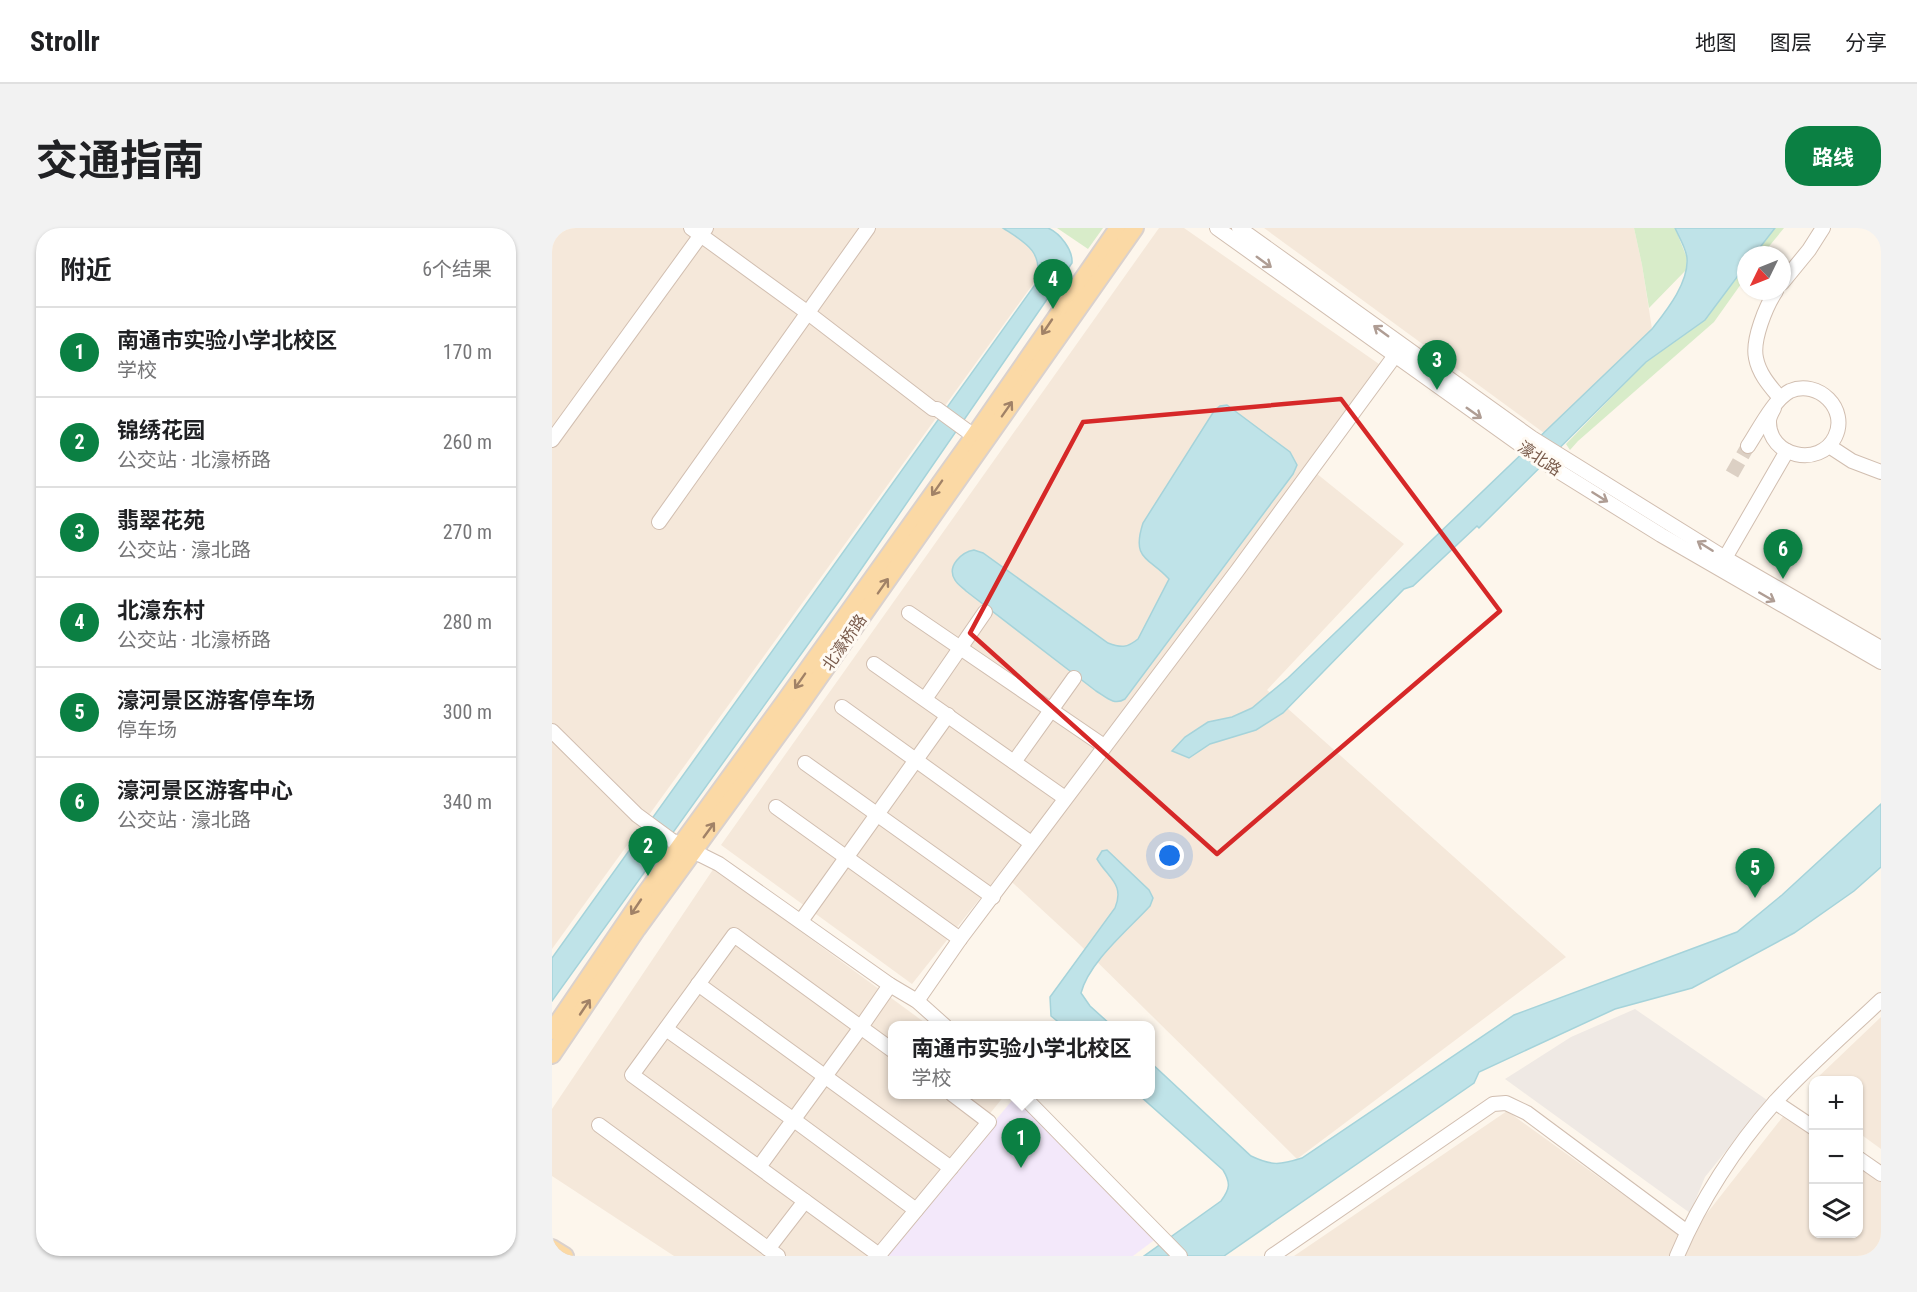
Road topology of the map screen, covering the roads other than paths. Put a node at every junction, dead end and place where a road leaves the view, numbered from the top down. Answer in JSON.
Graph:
{"nodes":[{"id":1,"x":868,"y":228,"type":"edge"},
{"id":2,"x":1118,"y":228,"type":"edge"},
{"id":3,"x":1135,"y":228,"type":"edge"},
{"id":4,"x":1217,"y":228,"type":"edge"},
{"id":5,"x":1239,"y":228,"type":"edge"},
{"id":6,"x":1823,"y":228,"type":"edge"},
{"id":7,"x":699,"y":230,"type":"edge"},
{"id":8,"x":1791,"y":272,"type":"edge"},
{"id":9,"x":1770,"y":300,"type":"edge"},
{"id":10,"x":808,"y":313,"type":"junction"},
{"id":11,"x":1398,"y":351,"type":"junction"},
{"id":12,"x":1777,"y":403,"type":"junction"},
{"id":13,"x":968,"y":432,"type":"junction"},
{"id":14,"x":552,"y":440,"type":"edge"},
{"id":15,"x":1748,"y":446,"type":"tunnel mouth"},
{"id":16,"x":1829,"y":446,"type":"junction"},
{"id":17,"x":1787,"y":451,"type":"junction"},
{"id":18,"x":1554,"y":461,"type":"junction"},
{"id":19,"x":1881,"y":472,"type":"edge"},
{"id":20,"x":659,"y":522,"type":"dead end"},
{"id":21,"x":1725,"y":558,"type":"junction"},
{"id":22,"x":985,"y":612,"type":"dead end"},
{"id":23,"x":909,"y":613,"type":"dead end"},
{"id":24,"x":960,"y":648,"type":"junction"},
{"id":25,"x":1881,"y":648,"type":"edge"},
{"id":26,"x":1881,"y":662,"type":"edge"},
{"id":27,"x":874,"y":664,"type":"dead end"},
{"id":28,"x":1074,"y":678,"type":"dead end"},
{"id":29,"x":925,"y":699,"type":"junction"},
{"id":30,"x":842,"y":707,"type":"dead end"},
{"id":31,"x":1050,"y":710,"type":"junction"},
{"id":32,"x":948,"y":715,"type":"junction"},
{"id":33,"x":552,"y":731,"type":"edge"},
{"id":34,"x":1104,"y":747,"type":"junction"},
{"id":35,"x":916,"y":760,"type":"junction"},
{"id":36,"x":1014,"y":762,"type":"junction"},
{"id":37,"x":805,"y":763,"type":"dead end"},
{"id":38,"x":1065,"y":798,"type":"junction"},
{"id":39,"x":777,"y":807,"type":"dead end"},
{"id":40,"x":877,"y":814,"type":"junction"},
{"id":41,"x":1031,"y":843,"type":"junction"},
{"id":42,"x":682,"y":845,"type":"junction"},
{"id":43,"x":846,"y":857,"type":"junction"},
{"id":44,"x":993,"y":897,"type":"junction"},
{"id":45,"x":801,"y":921,"type":"junction"},
{"id":46,"x":960,"y":939,"type":"junction"},
{"id":47,"x":698,"y":984,"type":"junction"},
{"id":48,"x":890,"y":985,"type":"junction"},
{"id":49,"x":1881,"y":1000,"type":"edge"},
{"id":50,"x":917,"y":1001,"type":"junction"},
{"id":51,"x":939,"y":1021,"type":"edge"},
{"id":52,"x":861,"y":1027,"type":"junction"},
{"id":53,"x":666,"y":1029,"type":"junction"},
{"id":54,"x":552,"y":1030,"type":"edge"},
{"id":55,"x":888,"y":1047,"type":"edge"},
{"id":56,"x":552,"y":1055,"type":"edge"},
{"id":57,"x":826,"y":1076,"type":"junction"},
{"id":58,"x":957,"y":1099,"type":"edge"},
{"id":59,"x":1025,"y":1099,"type":"edge"},
{"id":60,"x":1775,"y":1102,"type":"junction"},
{"id":61,"x":794,"y":1120,"type":"junction"},
{"id":62,"x":599,"y":1125,"type":"dead end"},
{"id":63,"x":1809,"y":1125,"type":"edge"},
{"id":64,"x":1863,"y":1161,"type":"edge"},
{"id":65,"x":759,"y":1167,"type":"junction"},
{"id":66,"x":951,"y":1168,"type":"junction"},
{"id":67,"x":1881,"y":1174,"type":"edge"},
{"id":68,"x":805,"y":1201,"type":"junction"},
{"id":69,"x":916,"y":1210,"type":"junction"},
{"id":70,"x":1688,"y":1232,"type":"junction"},
{"id":71,"x":552,"y":1248,"type":"edge"},
{"id":72,"x":773,"y":1252,"type":"edge"},
{"id":73,"x":879,"y":1255,"type":"edge"},
{"id":74,"x":565,"y":1256,"type":"edge"},
{"id":75,"x":1180,"y":1256,"type":"edge"},
{"id":76,"x":1272,"y":1256,"type":"edge"},
{"id":77,"x":1677,"y":1256,"type":"edge"}],
"edges":[{"from":1,"to":10,"type":"street"},
{"from":2,"to":13,"type":"main road","name":"北濠桥路","one_way":true},
{"from":42,"to":3,"type":"main road","name":"北濠桥路","one_way":true},
{"from":4,"to":11,"type":"street","name":"濠北路","one_way":true},
{"from":11,"to":5,"type":"street","name":"濠北路","one_way":true},
{"from":6,"to":8,"type":"street"},
{"from":7,"to":10,"type":"street"},
{"from":7,"to":14,"type":"street"},
{"from":9,"to":12,"type":"street"},
{"from":10,"to":13,"type":"street"},
{"from":10,"to":20,"type":"street"},
{"from":11,"to":18,"type":"street","name":"濠北路"},
{"from":11,"to":34,"type":"street"},
{"from":12,"to":15,"type":"street"},
{"from":12,"to":16,"type":"street"},
{"from":12,"to":17,"type":"street"},
{"from":13,"to":42,"type":"main road","name":"北濠桥路","one_way":true},
{"from":16,"to":17,"type":"street"},
{"from":16,"to":19,"type":"street"},
{"from":17,"to":21,"type":"street"},
{"from":21,"to":18,"type":"street","name":"濠北路","one_way":true},
{"from":18,"to":26,"type":"street","name":"濠北路","one_way":true},
{"from":21,"to":25,"type":"street","name":"濠北路"},
{"from":22,"to":24,"type":"street"},
{"from":23,"to":24,"type":"street"},
{"from":24,"to":29,"type":"street"},
{"from":24,"to":31,"type":"street"},
{"from":27,"to":29,"type":"street"},
{"from":28,"to":31,"type":"street"},
{"from":29,"to":32,"type":"street"},
{"from":30,"to":35,"type":"street"},
{"from":31,"to":34,"type":"street"},
{"from":31,"to":36,"type":"street"},
{"from":32,"to":35,"type":"street"},
{"from":32,"to":36,"type":"street"},
{"from":33,"to":42,"type":"street"},
{"from":34,"to":38,"type":"street"},
{"from":35,"to":40,"type":"street"},
{"from":35,"to":41,"type":"street"},
{"from":36,"to":38,"type":"street"},
{"from":37,"to":40,"type":"street"},
{"from":38,"to":41,"type":"street"},
{"from":39,"to":43,"type":"street"},
{"from":40,"to":43,"type":"street"},
{"from":40,"to":44,"type":"street"},
{"from":41,"to":44,"type":"street"},
{"from":42,"to":45,"type":"street"},
{"from":42,"to":54,"type":"main road","name":"北濠桥路","one_way":true},
{"from":56,"to":42,"type":"main road","name":"北濠桥路","one_way":true},
{"from":43,"to":45,"type":"street"},
{"from":43,"to":46,"type":"street"},
{"from":44,"to":46,"type":"street"},
{"from":45,"to":48,"type":"street"},
{"from":46,"to":50,"type":"street"},
{"from":47,"to":52,"type":"street"},
{"from":47,"to":53,"type":"street"},
{"from":47,"to":57,"type":"street"},
{"from":48,"to":50,"type":"street"},
{"from":48,"to":52,"type":"street"},
{"from":49,"to":60,"type":"street"},
{"from":50,"to":51,"type":"street"},
{"from":52,"to":55,"type":"street"},
{"from":52,"to":57,"type":"street"},
{"from":53,"to":61,"type":"street"},
{"from":53,"to":65,"type":"street"},
{"from":57,"to":61,"type":"street"},
{"from":57,"to":66,"type":"street"},
{"from":58,"to":66,"type":"street"},
{"from":59,"to":75,"type":"street"},
{"from":60,"to":63,"type":"street"},
{"from":60,"to":70,"type":"street"},
{"from":61,"to":65,"type":"street"},
{"from":61,"to":69,"type":"street"},
{"from":62,"to":72,"type":"street"},
{"from":64,"to":67,"type":"street"},
{"from":65,"to":68,"type":"street"},
{"from":66,"to":69,"type":"street"},
{"from":68,"to":72,"type":"street"},
{"from":68,"to":73,"type":"street"},
{"from":69,"to":73,"type":"street"},
{"from":70,"to":76,"type":"street"},
{"from":70,"to":77,"type":"street"},
{"from":71,"to":74,"type":"main road"}]}
